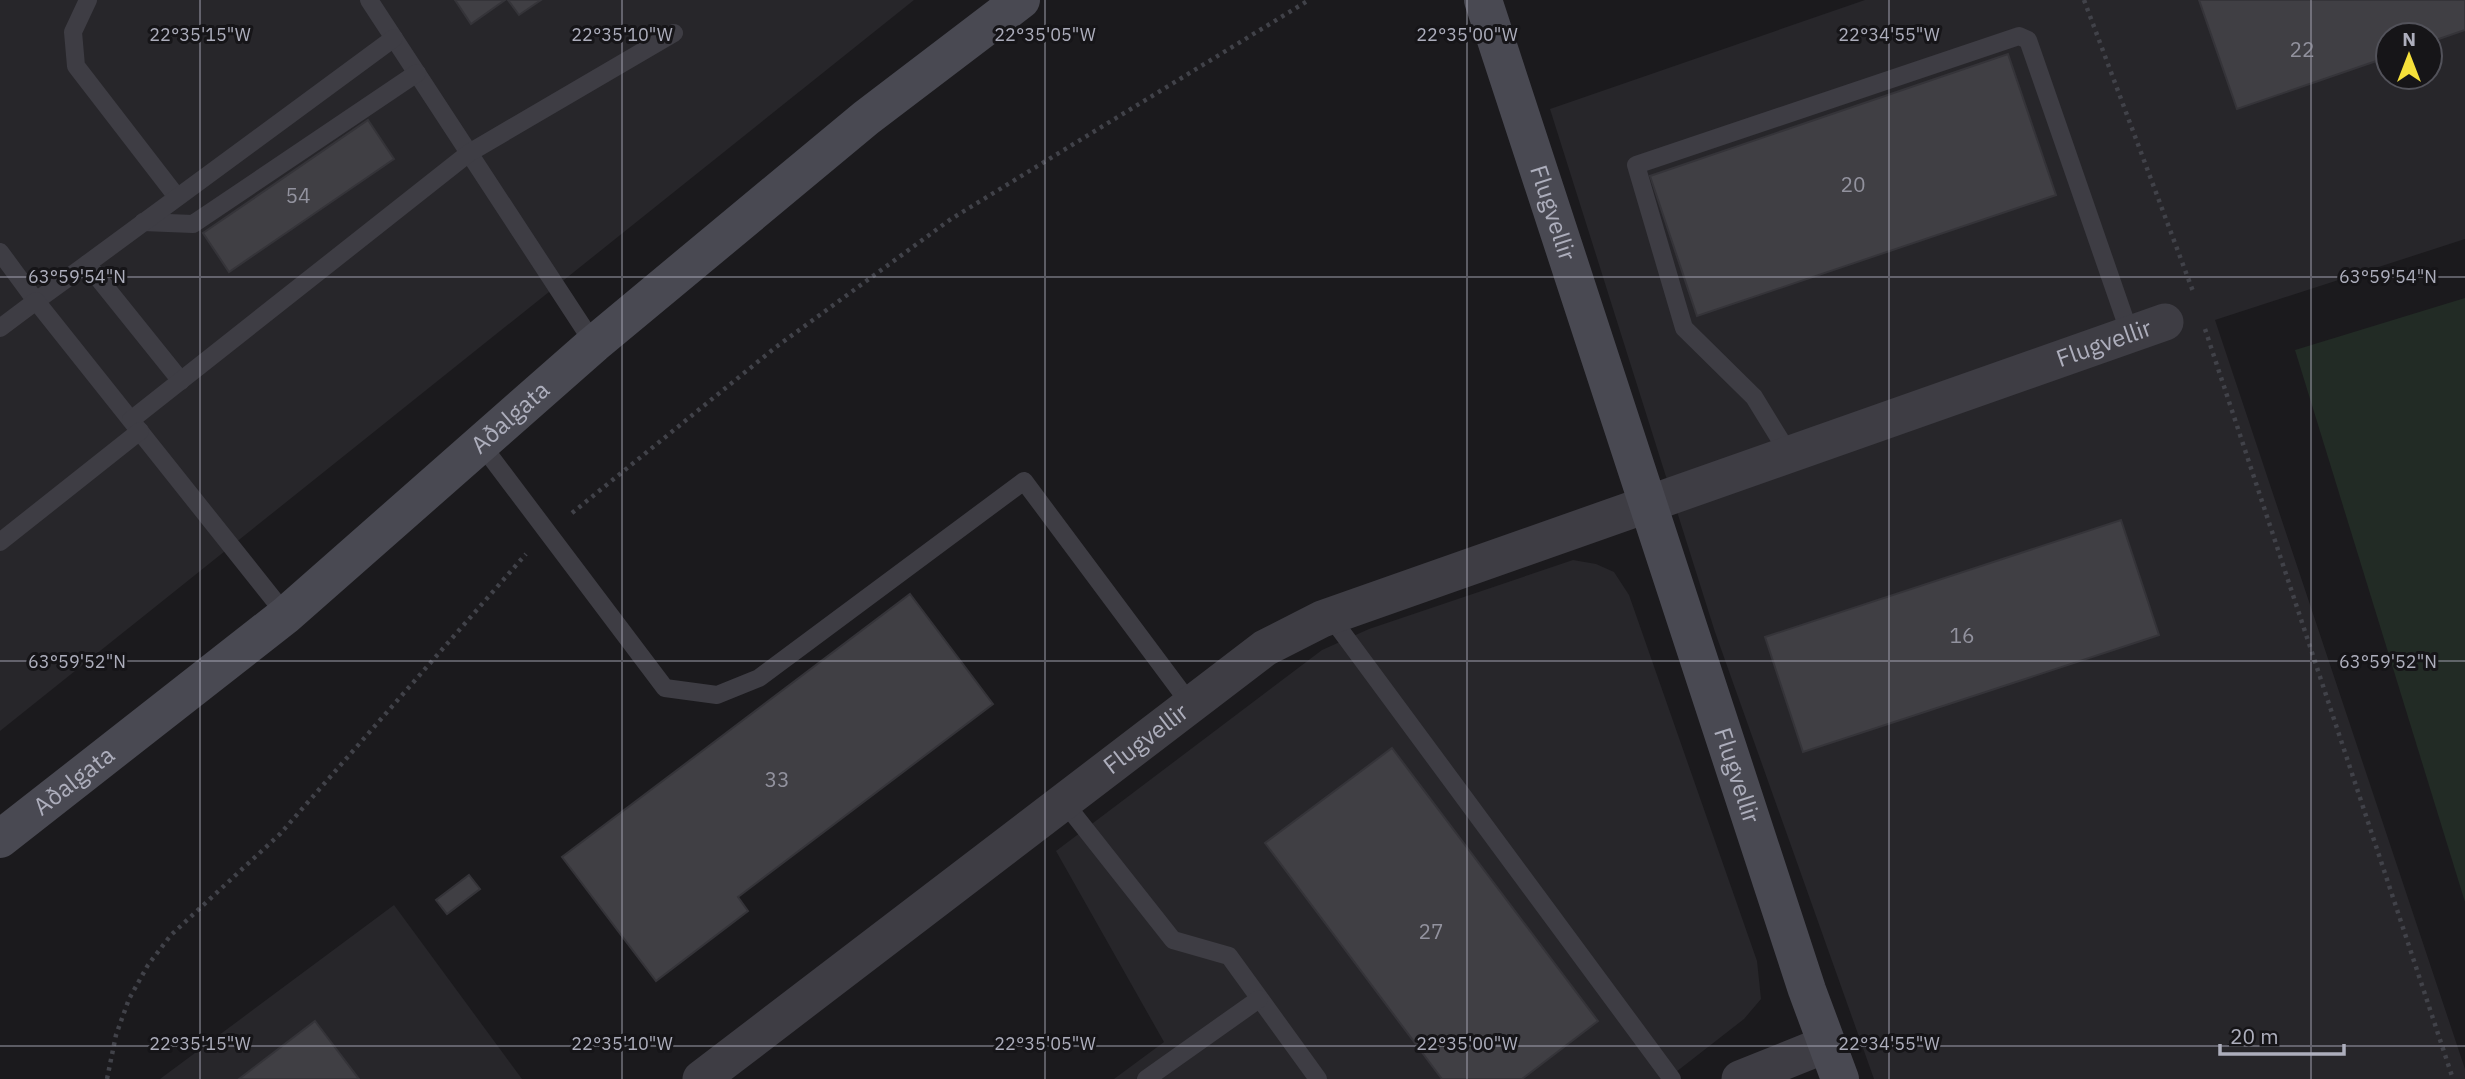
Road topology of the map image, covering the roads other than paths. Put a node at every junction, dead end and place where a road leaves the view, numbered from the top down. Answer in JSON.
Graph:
{"nodes":[{"id":1,"x":88,"y":0,"type":"edge"},
{"id":2,"x":369,"y":0,"type":"edge"},
{"id":3,"x":1021,"y":0,"type":"edge"},
{"id":4,"x":1483,"y":0,"type":"edge"},
{"id":5,"x":674,"y":33,"type":"dead end"},
{"id":6,"x":394,"y":38,"type":"junction"},
{"id":7,"x":417,"y":73,"type":"junction"},
{"id":8,"x":469,"y":153,"type":"junction"},
{"id":9,"x":177,"y":197,"type":"junction"},
{"id":10,"x":143,"y":222,"type":"junction"},
{"id":11,"x":0,"y":252,"type":"edge"},
{"id":12,"x":87,"y":264,"type":"junction"},
{"id":13,"x":36,"y":301,"type":"junction"},
{"id":14,"x":2165,"y":322,"type":"dead end"},
{"id":15,"x":0,"y":328,"type":"edge"},
{"id":16,"x":2130,"y":334,"type":"junction"},
{"id":17,"x":594,"y":344,"type":"junction"},
{"id":18,"x":181,"y":381,"type":"junction"},
{"id":19,"x":136,"y":426,"type":"junction"},
{"id":20,"x":481,"y":444,"type":"junction"},
{"id":21,"x":1789,"y":454,"type":"junction"},
{"id":22,"x":1648,"y":504,"type":"junction"},
{"id":23,"x":0,"y":542,"type":"edge"},
{"id":24,"x":286,"y":615,"type":"junction"},
{"id":25,"x":1330,"y":616,"type":"junction"},
{"id":26,"x":1191,"y":705,"type":"junction"},
{"id":27,"x":1064,"y":802,"type":"junction"},
{"id":28,"x":0,"y":839,"type":"edge"},
{"id":29,"x":1259,"y":999,"type":"junction"},
{"id":30,"x":1834,"y":1062,"type":"edge"},
{"id":31,"x":701,"y":1079,"type":"edge"},
{"id":32,"x":1146,"y":1079,"type":"edge"},
{"id":33,"x":1318,"y":1079,"type":"edge"},
{"id":34,"x":1672,"y":1079,"type":"edge"},
{"id":35,"x":1740,"y":1079,"type":"edge"}],
"edges":[{"from":1,"to":9,"type":"lane"},
{"from":2,"to":6,"type":"lane"},
{"from":3,"to":17,"type":"street","name":"Aðalgata"},
{"from":4,"to":22,"type":"street","name":"Flugvellir"},
{"from":5,"to":8,"type":"lane"},
{"from":6,"to":7,"type":"lane"},
{"from":6,"to":9,"type":"lane"},
{"from":7,"to":8,"type":"lane"},
{"from":7,"to":10,"type":"lane"},
{"from":8,"to":17,"type":"lane"},
{"from":8,"to":18,"type":"lane"},
{"from":9,"to":10,"type":"lane"},
{"from":10,"to":12,"type":"lane"},
{"from":11,"to":13,"type":"lane"},
{"from":12,"to":13,"type":"lane"},
{"from":12,"to":18,"type":"lane"},
{"from":13,"to":15,"type":"lane"},
{"from":13,"to":19,"type":"lane"},
{"from":14,"to":16,"type":"street","name":"Flugvellir"},
{"from":16,"to":21,"type":"street","name":"Flugvellir"},
{"from":16,"to":21,"type":"lane"},
{"from":17,"to":20,"type":"street","name":"Aðalgata"},
{"from":18,"to":19,"type":"lane"},
{"from":19,"to":23,"type":"lane"},
{"from":19,"to":24,"type":"lane"},
{"from":20,"to":24,"type":"street","name":"Aðalgata"},
{"from":20,"to":26,"type":"lane"},
{"from":21,"to":22,"type":"street","name":"Flugvellir"},
{"from":22,"to":25,"type":"street","name":"Flugvellir"},
{"from":22,"to":30,"type":"street","name":"Flugvellir"},
{"from":24,"to":28,"type":"street","name":"Aðalgata"},
{"from":25,"to":26,"type":"street","name":"Flugvellir"},
{"from":25,"to":34,"type":"lane"},
{"from":26,"to":27,"type":"street","name":"Flugvellir"},
{"from":27,"to":29,"type":"lane"},
{"from":27,"to":31,"type":"street","name":"Flugvellir"},
{"from":29,"to":32,"type":"lane"},
{"from":29,"to":33,"type":"lane"},
{"from":30,"to":35,"type":"street","name":"Flugvellir"}]}
